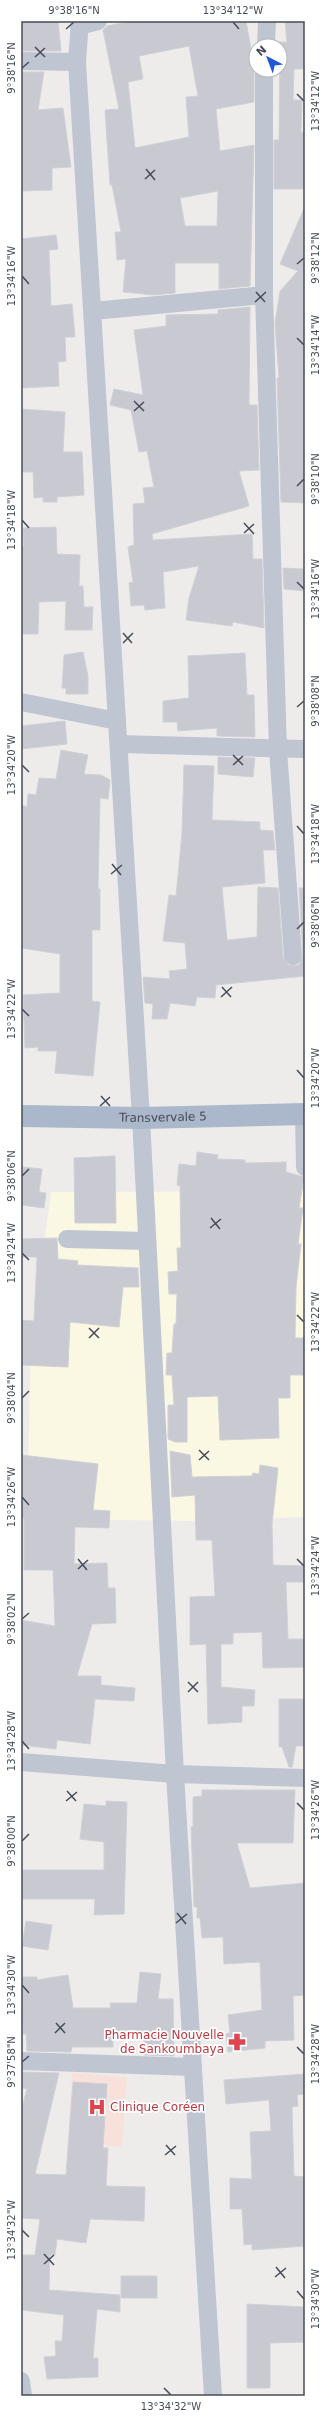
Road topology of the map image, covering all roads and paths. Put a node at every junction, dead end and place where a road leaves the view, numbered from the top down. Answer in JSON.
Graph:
{"nodes":[{"id":1,"x":98,"y":21,"type":"edge"},
{"id":2,"x":267,"y":21,"type":"edge"},
{"id":3,"x":80,"y":24,"type":"edge"},
{"id":4,"x":266,"y":38,"type":"edge"},
{"id":5,"x":21,"y":61,"type":"edge"},
{"id":6,"x":78,"y":62,"type":"junction"},
{"id":7,"x":264,"y":78,"type":"edge"},
{"id":8,"x":264,"y":295,"type":"junction"},
{"id":9,"x":93,"y":311,"type":"junction"},
{"id":10,"x":21,"y":702,"type":"edge"},
{"id":11,"x":117,"y":721,"type":"junction"},
{"id":12,"x":119,"y":744,"type":"junction"},
{"id":13,"x":305,"y":749,"type":"edge"},
{"id":14,"x":278,"y":750,"type":"junction"},
{"id":15,"x":293,"y":956,"type":"dead end"},
{"id":16,"x":304,"y":1114,"type":"edge"},
{"id":17,"x":21,"y":1116,"type":"edge"},
{"id":18,"x":140,"y":1118,"type":"junction"},
{"id":19,"x":305,"y":1167,"type":"edge"},
{"id":20,"x":67,"y":1238,"type":"dead end"},
{"id":21,"x":147,"y":1241,"type":"junction"},
{"id":22,"x":21,"y":1762,"type":"edge"},
{"id":23,"x":175,"y":1774,"type":"junction"},
{"id":24,"x":305,"y":1778,"type":"edge"},
{"id":25,"x":21,"y":2061,"type":"edge"},
{"id":26,"x":193,"y":2067,"type":"junction"},
{"id":27,"x":21,"y":2381,"type":"edge"},
{"id":28,"x":23,"y":2396,"type":"edge"},
{"id":29,"x":213,"y":2396,"type":"edge"}],
"edges":[{"from":1,"to":3,"type":"street"},
{"from":2,"to":4,"type":"street"},
{"from":3,"to":6,"type":"street"},
{"from":5,"to":6,"type":"street"},
{"from":6,"to":9,"type":"street"},
{"from":7,"to":8,"type":"street"},
{"from":8,"to":9,"type":"street"},
{"from":8,"to":14,"type":"street"},
{"from":9,"to":11,"type":"street"},
{"from":10,"to":11,"type":"street"},
{"from":11,"to":12,"type":"street"},
{"from":12,"to":14,"type":"street"},
{"from":12,"to":18,"type":"street"},
{"from":13,"to":14,"type":"street"},
{"from":14,"to":15,"type":"street"},
{"from":16,"to":18,"type":"main road","name":"Transvervale 5"},
{"from":16,"to":19,"type":"street"},
{"from":17,"to":18,"type":"main road","name":"Transvervale 5"},
{"from":18,"to":21,"type":"street"},
{"from":20,"to":21,"type":"street"},
{"from":21,"to":23,"type":"street"},
{"from":22,"to":23,"type":"street"},
{"from":23,"to":24,"type":"street"},
{"from":23,"to":26,"type":"street"},
{"from":25,"to":26,"type":"street"},
{"from":26,"to":29,"type":"street"},
{"from":27,"to":28,"type":"street"}]}
